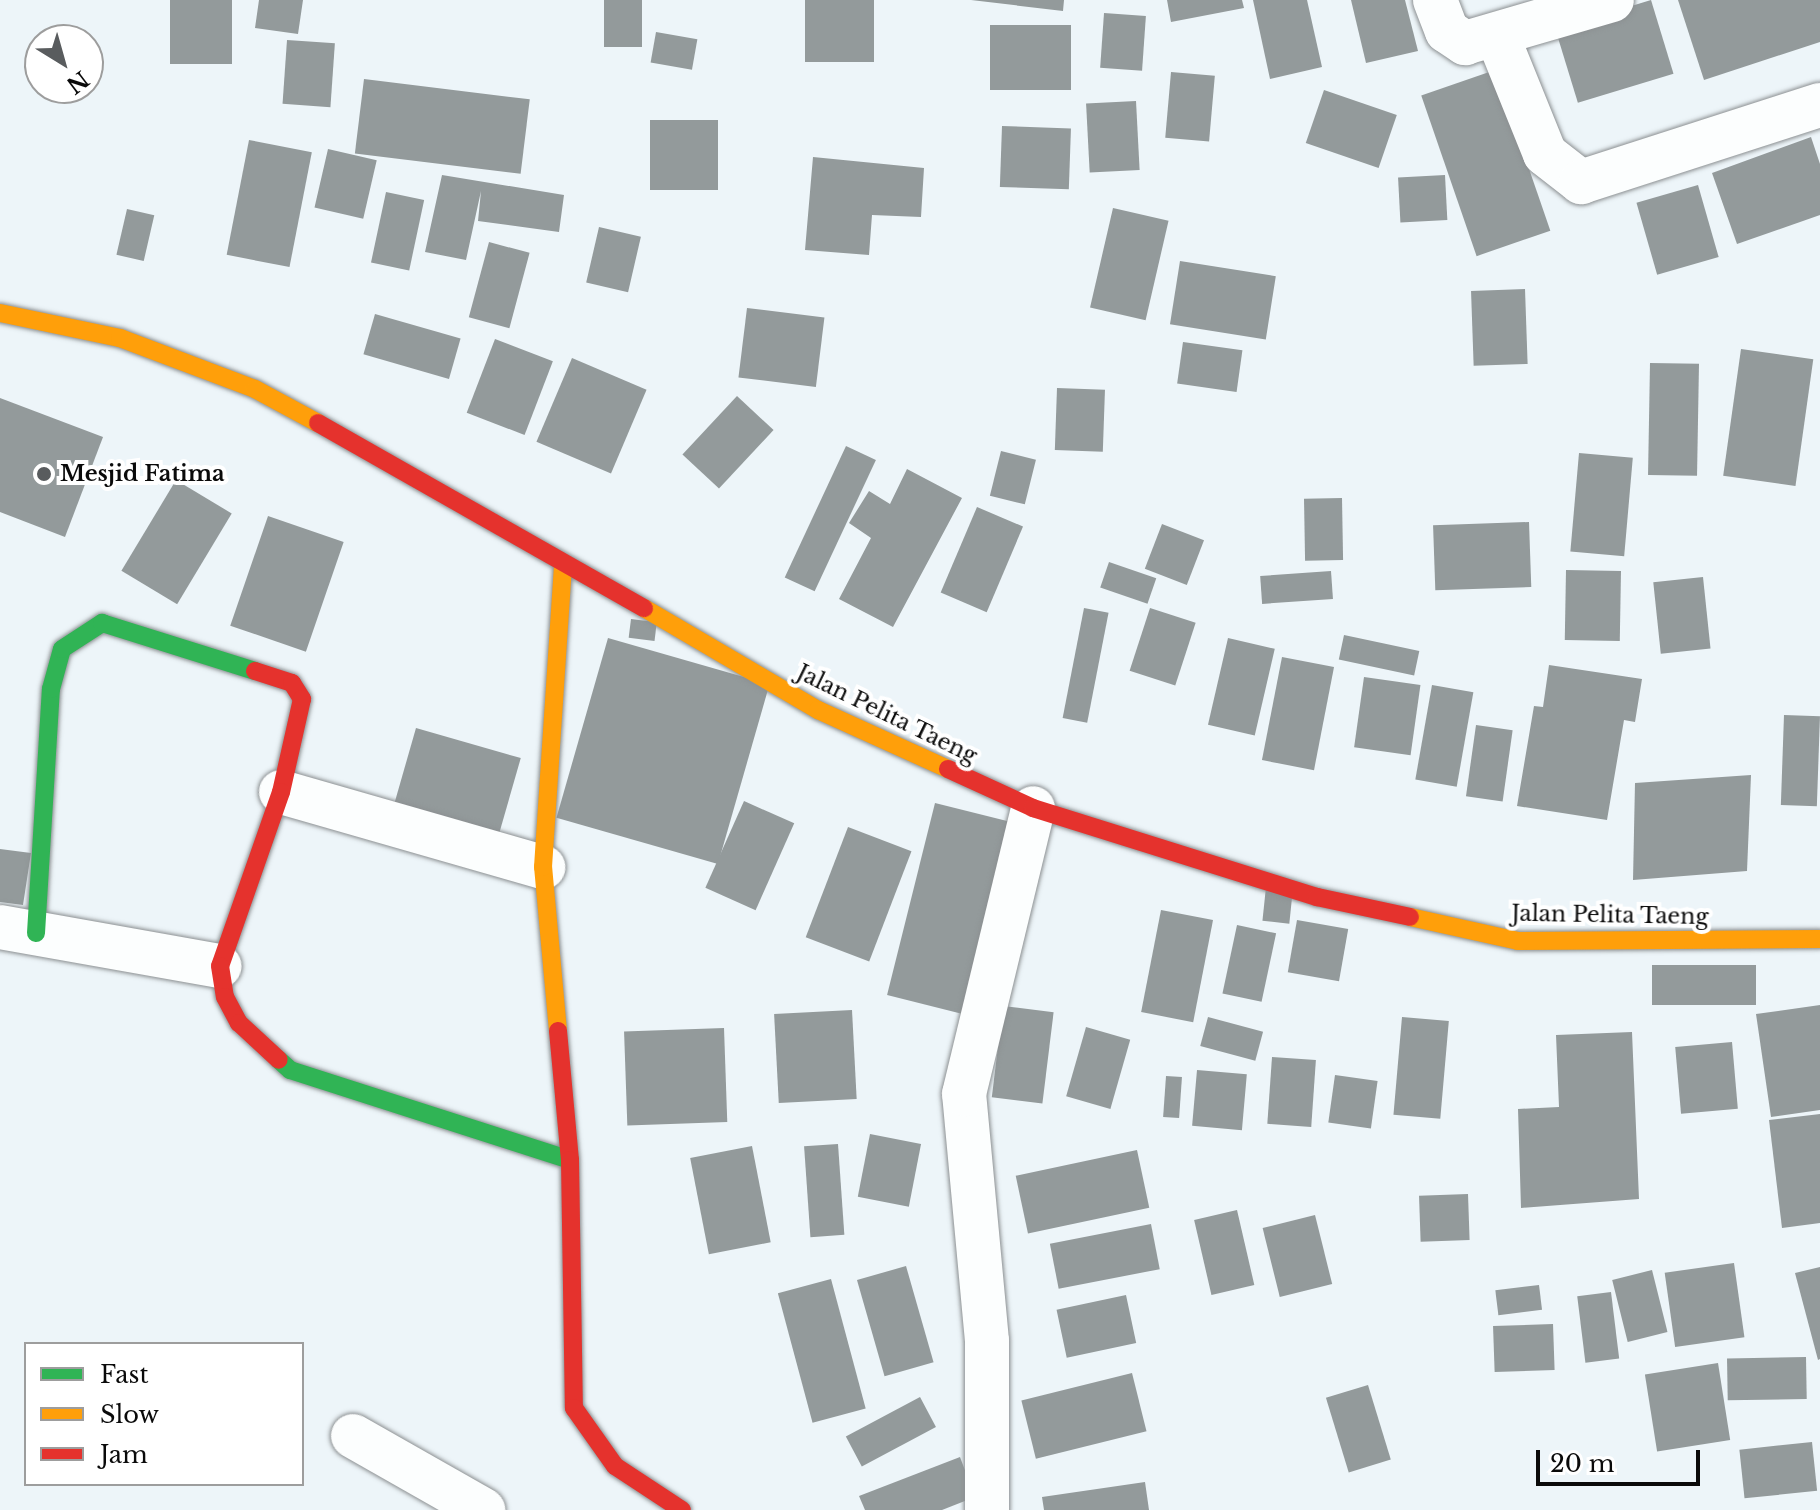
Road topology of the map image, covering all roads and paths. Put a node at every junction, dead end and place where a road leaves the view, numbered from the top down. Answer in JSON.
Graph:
{"nodes":[{"id":1,"x":1435,"y":0,"type":"edge"},
{"id":2,"x":1612,"y":0,"type":"edge"},
{"id":3,"x":1497,"y":35,"type":"junction"},
{"id":4,"x":1820,"y":105,"type":"edge"},
{"id":5,"x":0,"y":313,"type":"edge"},
{"id":6,"x":563,"y":565,"type":"junction"},
{"id":7,"x":281,"y":792,"type":"junction"},
{"id":8,"x":1033,"y":808,"type":"junction"},
{"id":9,"x":543,"y":867,"type":"junction"},
{"id":10,"x":18,"y":930,"type":"edge"},
{"id":11,"x":1820,"y":939,"type":"edge"},
{"id":12,"x":220,"y":966,"type":"junction"},
{"id":13,"x":570,"y":1160,"type":"junction"},
{"id":14,"x":353,"y":1436,"type":"dead end"},
{"id":15,"x":667,"y":1505,"type":"edge"},
{"id":16,"x":483,"y":1510,"type":"edge"},
{"id":17,"x":987,"y":1510,"type":"edge"}],
"edges":[{"from":1,"to":3,"type":"street"},
{"from":2,"to":3,"type":"street"},
{"from":3,"to":4,"type":"street"},
{"from":5,"to":6,"type":"street","name":"Jalan Pelita Taeng"},
{"from":6,"to":8,"type":"street","name":"Jalan Pelita Taeng"},
{"from":6,"to":9,"type":"street"},
{"from":7,"to":9,"type":"street"},
{"from":7,"to":10,"type":"street"},
{"from":7,"to":12,"type":"street"},
{"from":8,"to":11,"type":"street","name":"Jalan Pelita Taeng"},
{"from":8,"to":17,"type":"street"},
{"from":9,"to":13,"type":"street"},
{"from":10,"to":12,"type":"street"},
{"from":12,"to":13,"type":"street"},
{"from":13,"to":15,"type":"street"},
{"from":14,"to":16,"type":"street"}]}
